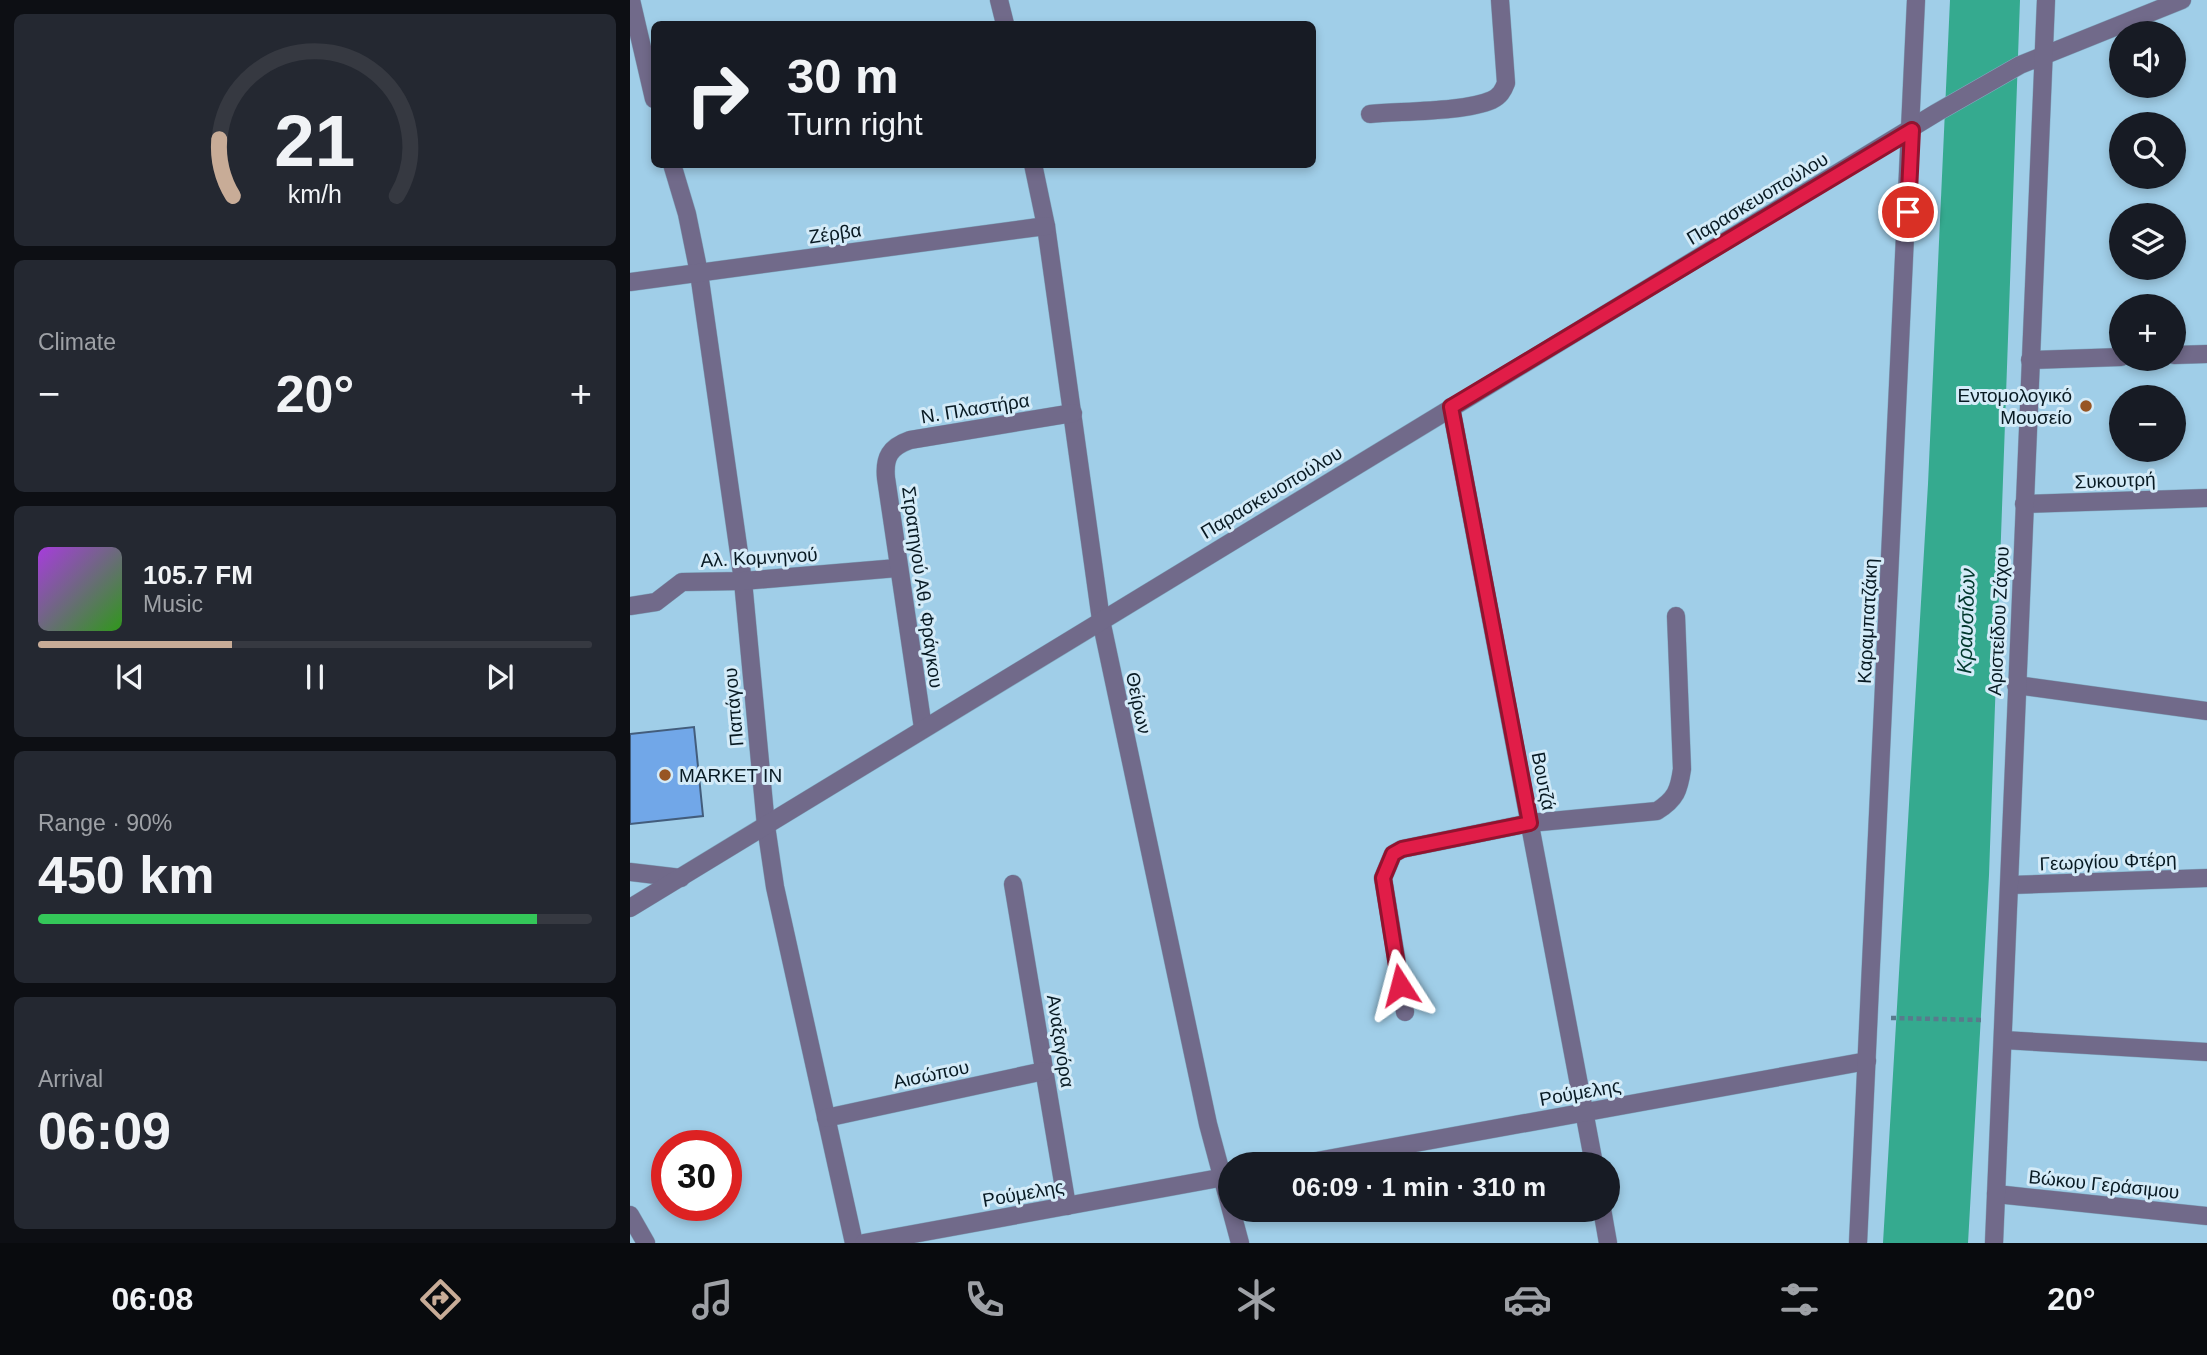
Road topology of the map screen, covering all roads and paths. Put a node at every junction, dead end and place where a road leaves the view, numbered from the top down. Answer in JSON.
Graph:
{"nodes":[{"id":1,"x":631,"y":0,"type":"edge"},
{"id":2,"x":999,"y":0,"type":"edge"},
{"id":3,"x":1500,"y":0,"type":"edge"},
{"id":4,"x":1916,"y":0,"type":"edge"},
{"id":5,"x":2046,"y":0,"type":"edge"},
{"id":6,"x":2182,"y":0,"type":"edge"},
{"id":7,"x":1004,"y":21,"type":"edge"},
{"id":8,"x":2044,"y":55,"type":"junction"},
{"id":9,"x":651,"y":86,"type":"edge"},
{"id":10,"x":1370,"y":114,"type":"dead end"},
{"id":11,"x":1912,"y":130,"type":"junction"},
{"id":12,"x":673,"y":168,"type":"edge"},
{"id":13,"x":1033,"y":168,"type":"edge"},
{"id":14,"x":1046,"y":226,"type":"junction"},
{"id":15,"x":699,"y":273,"type":"junction"},
{"id":16,"x":630,"y":282,"type":"edge"},
{"id":17,"x":2207,"y":354,"type":"edge"},
{"id":18,"x":2186,"y":355,"type":"edge"},
{"id":19,"x":2109,"y":357,"type":"edge"},
{"id":20,"x":2030,"y":360,"type":"junction"},
{"id":21,"x":1451,"y":407,"type":"junction"},
{"id":22,"x":1073,"y":413,"type":"junction"},
{"id":23,"x":889,"y":453,"type":"joint"},
{"id":24,"x":2207,"y":498,"type":"edge"},
{"id":25,"x":2024,"y":504,"type":"junction"},
{"id":26,"x":898,"y":568,"type":"junction"},
{"id":27,"x":743,"y":581,"type":"junction"},
{"id":28,"x":630,"y":606,"type":"edge"},
{"id":29,"x":1676,"y":616,"type":"dead end"},
{"id":30,"x":1101,"y":620,"type":"junction"},
{"id":31,"x":2016,"y":685,"type":"junction"},
{"id":32,"x":2207,"y":711,"type":"edge"},
{"id":33,"x":923,"y":728,"type":"junction"},
{"id":34,"x":1530,"y":823,"type":"junction"},
{"id":35,"x":766,"y":826,"type":"junction"},
{"id":36,"x":630,"y":872,"type":"edge"},
{"id":37,"x":681,"y":878,"type":"junction"},
{"id":38,"x":2207,"y":878,"type":"edge"},
{"id":39,"x":1013,"y":884,"type":"dead end"},
{"id":40,"x":2010,"y":885,"type":"junction"},
{"id":41,"x":630,"y":908,"type":"edge"},
{"id":42,"x":1405,"y":1012,"type":"dead end"},
{"id":43,"x":1882,"y":1018,"type":"dead end"},
{"id":44,"x":1992,"y":1020,"type":"dead end"},
{"id":45,"x":2003,"y":1040,"type":"junction"},
{"id":46,"x":2207,"y":1052,"type":"edge"},
{"id":47,"x":1867,"y":1061,"type":"junction"},
{"id":48,"x":1044,"y":1071,"type":"junction"},
{"id":49,"x":1585,"y":1112,"type":"junction"},
{"id":50,"x":826,"y":1118,"type":"junction"},
{"id":51,"x":1219,"y":1152,"type":"edge"},
{"id":52,"x":1366,"y":1152,"type":"edge"},
{"id":53,"x":1592,"y":1152,"type":"edge"},
{"id":54,"x":1218,"y":1178,"type":"edge"},
{"id":55,"x":1996,"y":1195,"type":"junction"},
{"id":56,"x":1067,"y":1206,"type":"junction"},
{"id":57,"x":630,"y":1215,"type":"edge"},
{"id":58,"x":2207,"y":1216,"type":"edge"},
{"id":59,"x":1235,"y":1222,"type":"edge"},
{"id":60,"x":1604,"y":1222,"type":"edge"},
{"id":61,"x":646,"y":1243,"type":"edge"},
{"id":62,"x":854,"y":1243,"type":"edge"},
{"id":63,"x":864,"y":1243,"type":"edge"},
{"id":64,"x":1240,"y":1243,"type":"edge"},
{"id":65,"x":1608,"y":1243,"type":"edge"},
{"id":66,"x":1858,"y":1243,"type":"edge"},
{"id":67,"x":1994,"y":1243,"type":"edge"}],
"edges":[{"from":1,"to":9,"type":"street"},
{"from":2,"to":7,"type":"street"},
{"from":3,"to":10,"type":"street"},
{"from":4,"to":11,"type":"street","name":"Καραμπατζάκη"},
{"from":5,"to":8,"type":"street","name":"Αριστείδου Ζάχου"},
{"from":6,"to":8,"type":"street","name":"Παρασκευοπούλου"},
{"from":8,"to":11,"type":"street","name":"Παρασκευοπούλου"},
{"from":8,"to":20,"type":"street","name":"Αριστείδου Ζάχου"},
{"from":11,"to":21,"type":"street","name":"Παρασκευοπούλου"},
{"from":11,"to":47,"type":"street","name":"Καραμπατζάκη"},
{"from":12,"to":15,"type":"street","name":"Παπάγου"},
{"from":13,"to":14,"type":"street","name":"Θείρων"},
{"from":14,"to":15,"type":"street","name":"Ζέρβα"},
{"from":14,"to":22,"type":"street","name":"Θείρων"},
{"from":15,"to":16,"type":"street","name":"Ζέρβα"},
{"from":15,"to":27,"type":"street","name":"Παπάγου"},
{"from":17,"to":18,"type":"street"},
{"from":19,"to":20,"type":"street"},
{"from":20,"to":25,"type":"street","name":"Αριστείδου Ζάχου"},
{"from":21,"to":30,"type":"street","name":"Παρασκευοπούλου"},
{"from":21,"to":34,"type":"street","name":"Βουτζά"},
{"from":22,"to":23,"type":"street","name":"Ν. Πλαστήρα"},
{"from":22,"to":30,"type":"street","name":"Θείρων"},
{"from":23,"to":26,"type":"street","name":"Στρατηγού Αθ. Φράγκου"},
{"from":24,"to":25,"type":"street","name":"Συκουτρή"},
{"from":25,"to":31,"type":"street","name":"Αριστείδου Ζάχου"},
{"from":26,"to":27,"type":"street","name":"Αλ. Κομνηνού"},
{"from":26,"to":33,"type":"street","name":"Στρατηγού Αθ. Φράγκου"},
{"from":27,"to":28,"type":"street","name":"Αλ. Κομνηνού"},
{"from":27,"to":35,"type":"street","name":"Παπάγου"},
{"from":29,"to":34,"type":"street"},
{"from":30,"to":33,"type":"street","name":"Παρασκευοπούλου"},
{"from":30,"to":51,"type":"street","name":"Θείρων"},
{"from":31,"to":32,"type":"street"},
{"from":31,"to":40,"type":"street","name":"Αριστείδου Ζάχου"},
{"from":33,"to":35,"type":"street","name":"Παρασκευοπούλου"},
{"from":34,"to":42,"type":"street"},
{"from":34,"to":49,"type":"street","name":"Βουτζά"},
{"from":35,"to":37,"type":"street","name":"Παρασκευοπούλου"},
{"from":35,"to":50,"type":"street","name":"Παπάγου"},
{"from":36,"to":37,"type":"street"},
{"from":37,"to":41,"type":"street","name":"Παρασκευοπούλου"},
{"from":38,"to":40,"type":"street","name":"Γεωργίου Φτέρη"},
{"from":39,"to":48,"type":"street","name":"Αναξαγόρα"},
{"from":40,"to":45,"type":"street","name":"Αριστείδου Ζάχου"},
{"from":43,"to":44,"type":"path"},
{"from":45,"to":46,"type":"street"},
{"from":45,"to":55,"type":"street","name":"Αριστείδου Ζάχου"},
{"from":47,"to":49,"type":"street","name":"Ρούμελης"},
{"from":47,"to":66,"type":"street","name":"Καραμπατζάκη"},
{"from":48,"to":50,"type":"street","name":"Αισώπου"},
{"from":48,"to":56,"type":"street","name":"Αναξαγόρα"},
{"from":49,"to":52,"type":"street","name":"Ρούμελης"},
{"from":49,"to":53,"type":"street","name":"Βουτζά"},
{"from":50,"to":62,"type":"street","name":"Παπάγου"},
{"from":54,"to":56,"type":"street","name":"Ρούμελης"},
{"from":55,"to":58,"type":"street","name":"Βώκου Γεράσιμου"},
{"from":55,"to":67,"type":"street","name":"Αριστείδου Ζάχου"},
{"from":56,"to":63,"type":"street","name":"Ρούμελης"},
{"from":57,"to":61,"type":"street"},
{"from":59,"to":64,"type":"street","name":"Θείρων"},
{"from":60,"to":65,"type":"street"}]}
